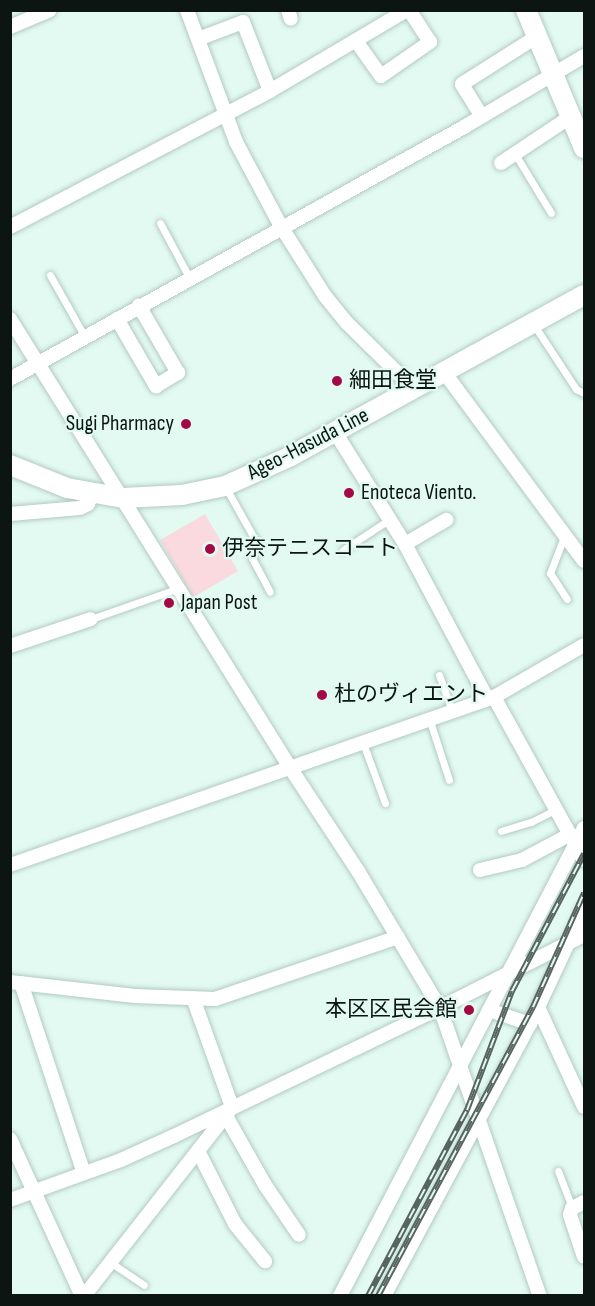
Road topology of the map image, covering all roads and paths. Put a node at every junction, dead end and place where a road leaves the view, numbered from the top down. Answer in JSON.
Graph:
{"nodes":[{"id":1,"x":50,"y":10,"type":"edge"},
{"id":2,"x":187,"y":10,"type":"edge"},
{"id":3,"x":408,"y":10,"type":"edge"},
{"id":4,"x":526,"y":10,"type":"edge"},
{"id":5,"x":10,"y":27,"type":"edge"},
{"id":6,"x":536,"y":37,"type":"junction"},
{"id":7,"x":198,"y":39,"type":"junction"},
{"id":8,"x":356,"y":41,"type":"junction"},
{"id":9,"x":585,"y":56,"type":"edge"},
{"id":10,"x":551,"y":74,"type":"junction"},
{"id":11,"x":270,"y":91,"type":"junction"},
{"id":12,"x":227,"y":112,"type":"junction"},
{"id":13,"x":481,"y":115,"type":"junction"},
{"id":14,"x":570,"y":117,"type":"junction"},
{"id":15,"x":585,"y":148,"type":"edge"},
{"id":16,"x":514,"y":154,"type":"junction"},
{"id":17,"x":501,"y":163,"type":"dead end"},
{"id":18,"x":552,"y":213,"type":"dead end"},
{"id":19,"x":160,"y":223,"type":"dead end"},
{"id":20,"x":10,"y":227,"type":"edge"},
{"id":21,"x":282,"y":228,"type":"junction"},
{"id":22,"x":51,"y":275,"type":"dead end"},
{"id":23,"x":190,"y":279,"type":"junction"},
{"id":24,"x":585,"y":294,"type":"edge"},
{"id":25,"x":139,"y":306,"type":"junction"},
{"id":26,"x":10,"y":319,"type":"edge"},
{"id":27,"x":117,"y":319,"type":"junction"},
{"id":28,"x":532,"y":323,"type":"junction"},
{"id":29,"x":85,"y":337,"type":"junction"},
{"id":30,"x":38,"y":363,"type":"junction"},
{"id":31,"x":444,"y":372,"type":"junction"},
{"id":32,"x":10,"y":379,"type":"edge"},
{"id":33,"x":414,"y":388,"type":"junction"},
{"id":34,"x":585,"y":393,"type":"edge"},
{"id":35,"x":335,"y":432,"type":"junction"},
{"id":36,"x":10,"y":465,"type":"edge"},
{"id":37,"x":225,"y":486,"type":"junction"},
{"id":38,"x":92,"y":494,"type":"junction"},
{"id":39,"x":123,"y":498,"type":"junction"},
{"id":40,"x":10,"y":514,"type":"edge"},
{"id":41,"x":390,"y":519,"type":"junction"},
{"id":42,"x":446,"y":520,"type":"dead end"},
{"id":43,"x":565,"y":534,"type":"junction"},
{"id":44,"x":405,"y":544,"type":"junction"},
{"id":45,"x":343,"y":550,"type":"dead end"},
{"id":46,"x":585,"y":561,"type":"edge"},
{"id":47,"x":180,"y":588,"type":"junction"},
{"id":48,"x":270,"y":592,"type":"dead end"},
{"id":49,"x":567,"y":599,"type":"dead end"},
{"id":50,"x":91,"y":619,"type":"joint"},
{"id":51,"x":585,"y":645,"type":"edge"},
{"id":52,"x":10,"y":646,"type":"edge"},
{"id":53,"x":439,"y":675,"type":"dead end"},
{"id":54,"x":490,"y":697,"type":"junction"},
{"id":55,"x":452,"y":711,"type":"junction"},
{"id":56,"x":429,"y":718,"type":"junction"},
{"id":57,"x":363,"y":743,"type":"junction"},
{"id":58,"x":291,"y":769,"type":"junction"},
{"id":59,"x":449,"y":780,"type":"dead end"},
{"id":60,"x":385,"y":803,"type":"dead end"},
{"id":61,"x":557,"y":809,"type":"junction"},
{"id":62,"x":585,"y":828,"type":"edge"},
{"id":63,"x":501,"y":831,"type":"dead end"},
{"id":64,"x":573,"y":839,"type":"junction"},
{"id":65,"x":585,"y":860,"type":"edge"},
{"id":66,"x":10,"y":865,"type":"edge"},
{"id":67,"x":480,"y":870,"type":"dead end"},
{"id":68,"x":585,"y":909,"type":"edge"},
{"id":69,"x":585,"y":935,"type":"edge"},
{"id":70,"x":398,"y":937,"type":"junction"},
{"id":71,"x":564,"y":947,"type":"junction"},
{"id":72,"x":505,"y":976,"type":"junction"},
{"id":73,"x":16,"y":983,"type":"edge"},
{"id":74,"x":193,"y":998,"type":"junction"},
{"id":75,"x":538,"y":1007,"type":"junction"},
{"id":76,"x":440,"y":1008,"type":"junction"},
{"id":77,"x":489,"y":1010,"type":"junction"},
{"id":78,"x":530,"y":1024,"type":"junction"},
{"id":79,"x":461,"y":1063,"type":"junction"},
{"id":80,"x":585,"y":1107,"type":"edge"},
{"id":81,"x":229,"y":1112,"type":"junction"},
{"id":82,"x":479,"y":1120,"type":"junction"},
{"id":83,"x":10,"y":1139,"type":"edge"},
{"id":84,"x":198,"y":1151,"type":"junction"},
{"id":85,"x":558,"y":1171,"type":"dead end"},
{"id":86,"x":84,"y":1173,"type":"junction"},
{"id":87,"x":34,"y":1192,"type":"junction"},
{"id":88,"x":10,"y":1200,"type":"edge"},
{"id":89,"x":578,"y":1205,"type":"edge"},
{"id":90,"x":299,"y":1235,"type":"dead end"},
{"id":91,"x":585,"y":1257,"type":"edge"},
{"id":92,"x":264,"y":1261,"type":"dead end"},
{"id":93,"x":110,"y":1262,"type":"junction"},
{"id":94,"x":144,"y":1285,"type":"dead end"},
{"id":95,"x":83,"y":1296,"type":"edge"},
{"id":96,"x":340,"y":1296,"type":"edge"},
{"id":97,"x":384,"y":1296,"type":"edge"},
{"id":98,"x":540,"y":1296,"type":"edge"}],
"edges":[{"from":1,"to":5,"type":"street"},
{"from":2,"to":7,"type":"street"},
{"from":3,"to":8,"type":"street"},
{"from":3,"to":8,"type":"street"},
{"from":4,"to":6,"type":"main road"},
{"from":6,"to":10,"type":"main road"},
{"from":6,"to":13,"type":"street"},
{"from":7,"to":11,"type":"street"},
{"from":7,"to":12,"type":"street"},
{"from":8,"to":11,"type":"street"},
{"from":9,"to":10,"type":"street"},
{"from":10,"to":13,"type":"street"},
{"from":10,"to":14,"type":"main road"},
{"from":11,"to":12,"type":"street"},
{"from":12,"to":20,"type":"street"},
{"from":12,"to":21,"type":"street"},
{"from":13,"to":21,"type":"street"},
{"from":14,"to":15,"type":"main road"},
{"from":14,"to":16,"type":"street"},
{"from":16,"to":17,"type":"street"},
{"from":16,"to":18,"type":"lane"},
{"from":19,"to":23,"type":"lane"},
{"from":21,"to":23,"type":"street"},
{"from":21,"to":33,"type":"street"},
{"from":22,"to":29,"type":"lane"},
{"from":23,"to":25,"type":"street"},
{"from":24,"to":28,"type":"main road","name":"Ageo-Hasuda Line"},
{"from":25,"to":27,"type":"street"},
{"from":25,"to":27,"type":"street"},
{"from":26,"to":30,"type":"street"},
{"from":27,"to":29,"type":"street"},
{"from":28,"to":31,"type":"main road","name":"Ageo-Hasuda Line"},
{"from":28,"to":34,"type":"lane"},
{"from":29,"to":30,"type":"street"},
{"from":30,"to":32,"type":"street"},
{"from":30,"to":39,"type":"street"},
{"from":31,"to":33,"type":"main road","name":"Ageo-Hasuda Line"},
{"from":31,"to":43,"type":"street"},
{"from":33,"to":35,"type":"main road","name":"Ageo-Hasuda Line"},
{"from":35,"to":37,"type":"main road","name":"Ageo-Hasuda Line"},
{"from":35,"to":41,"type":"street"},
{"from":36,"to":38,"type":"main road","name":"Ageo-Hasuda Line"},
{"from":37,"to":39,"type":"main road","name":"Ageo-Hasuda Line"},
{"from":37,"to":48,"type":"lane"},
{"from":38,"to":39,"type":"main road","name":"Ageo-Hasuda Line"},
{"from":38,"to":40,"type":"street"},
{"from":39,"to":47,"type":"street"},
{"from":41,"to":44,"type":"street"},
{"from":41,"to":45,"type":"lane"},
{"from":42,"to":44,"type":"street"},
{"from":43,"to":46,"type":"street"},
{"from":43,"to":49,"type":"lane"},
{"from":44,"to":54,"type":"street"},
{"from":47,"to":50,"type":"lane"},
{"from":47,"to":58,"type":"street"},
{"from":50,"to":52,"type":"street"},
{"from":51,"to":54,"type":"street"},
{"from":53,"to":55,"type":"lane"},
{"from":54,"to":55,"type":"street"},
{"from":54,"to":61,"type":"street"},
{"from":55,"to":56,"type":"street"},
{"from":56,"to":57,"type":"street"},
{"from":56,"to":59,"type":"lane"},
{"from":57,"to":58,"type":"street"},
{"from":57,"to":60,"type":"lane"},
{"from":58,"to":66,"type":"street"},
{"from":58,"to":70,"type":"street"},
{"from":61,"to":63,"type":"lane"},
{"from":61,"to":64,"type":"street"},
{"from":62,"to":64,"type":"street"},
{"from":64,"to":65,"type":"street"},
{"from":64,"to":67,"type":"street"},
{"from":64,"to":72,"type":"street"},
{"from":68,"to":71,"type":"street"},
{"from":69,"to":71,"type":"street"},
{"from":70,"to":74,"type":"street"},
{"from":70,"to":76,"type":"street"},
{"from":71,"to":72,"type":"street"},
{"from":71,"to":75,"type":"street"},
{"from":72,"to":76,"type":"street"},
{"from":72,"to":77,"type":"street"},
{"from":73,"to":74,"type":"street"},
{"from":73,"to":86,"type":"street"},
{"from":74,"to":81,"type":"street"},
{"from":75,"to":78,"type":"street"},
{"from":75,"to":80,"type":"street"},
{"from":76,"to":79,"type":"street"},
{"from":76,"to":81,"type":"street"},
{"from":77,"to":78,"type":"street"},
{"from":77,"to":79,"type":"street"},
{"from":78,"to":82,"type":"street"},
{"from":79,"to":82,"type":"street"},
{"from":79,"to":96,"type":"street"},
{"from":81,"to":84,"type":"street"},
{"from":81,"to":86,"type":"street"},
{"from":81,"to":90,"type":"street"},
{"from":82,"to":97,"type":"street"},
{"from":82,"to":98,"type":"street"},
{"from":83,"to":87,"type":"street"},
{"from":84,"to":92,"type":"street"},
{"from":84,"to":93,"type":"street"},
{"from":85,"to":89,"type":"lane"},
{"from":86,"to":87,"type":"street"},
{"from":87,"to":88,"type":"street"},
{"from":87,"to":95,"type":"street"},
{"from":89,"to":91,"type":"street"},
{"from":93,"to":94,"type":"lane"},
{"from":93,"to":95,"type":"street"}]}
